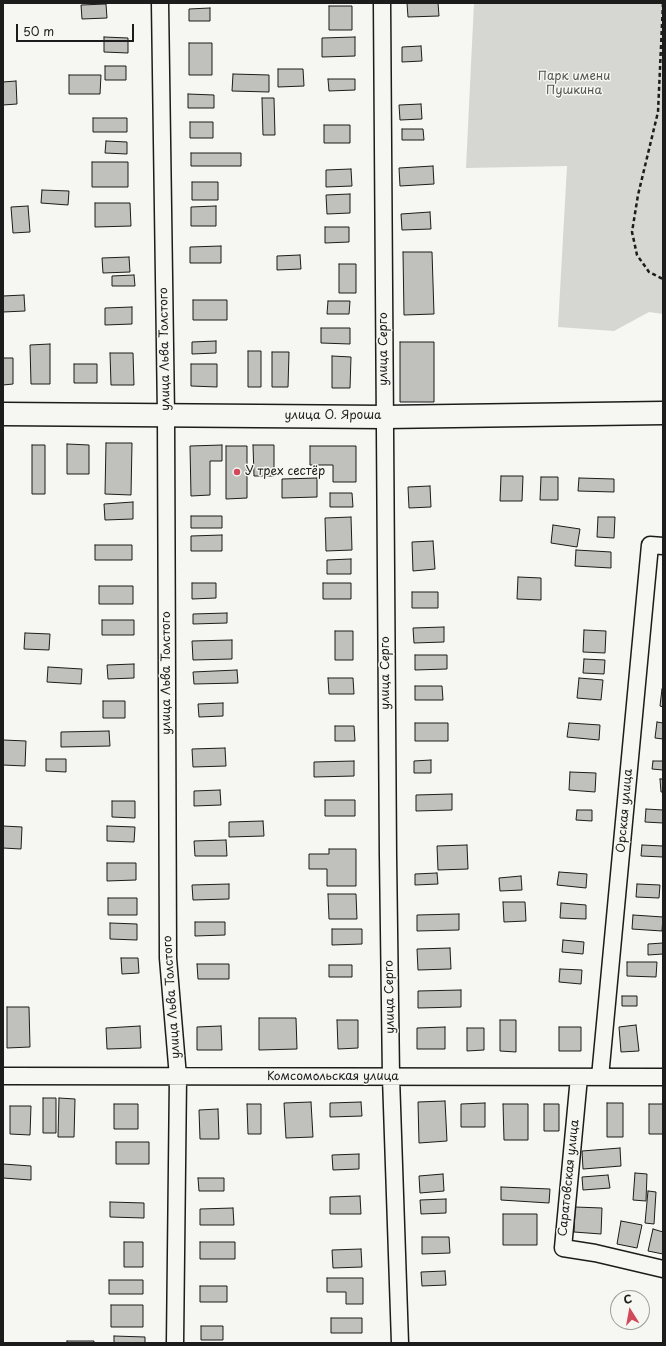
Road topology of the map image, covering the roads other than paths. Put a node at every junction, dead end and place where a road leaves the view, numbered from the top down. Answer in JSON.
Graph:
{"nodes":[{"id":1,"x":160,"y":3,"type":"edge"},
{"id":2,"x":382,"y":3,"type":"edge"},
{"id":3,"x":663,"y":413,"type":"edge"},
{"id":4,"x":3,"y":414,"type":"edge"},
{"id":5,"x":166,"y":415,"type":"junction"},
{"id":6,"x":384,"y":417,"type":"junction"},
{"id":7,"x":656,"y":546,"type":"edge"},
{"id":8,"x":3,"y":1076,"type":"edge"},
{"id":9,"x":178,"y":1076,"type":"junction"},
{"id":10,"x":391,"y":1077,"type":"junction"},
{"id":11,"x":579,"y":1077,"type":"junction"},
{"id":12,"x":600,"y":1077,"type":"junction"},
{"id":13,"x":663,"y":1077,"type":"edge"},
{"id":14,"x":663,"y":1269,"type":"edge"},
{"id":15,"x":175,"y":1343,"type":"edge"},
{"id":16,"x":400,"y":1343,"type":"edge"}],
"edges":[{"from":1,"to":5,"type":"street","name":"улица Льва Толстого"},
{"from":2,"to":6,"type":"street","name":"улица Серго"},
{"from":3,"to":6,"type":"main road","name":"улица О. Яроша"},
{"from":4,"to":5,"type":"main road","name":"улица О. Яроша"},
{"from":5,"to":6,"type":"main road","name":"улица О. Яроша"},
{"from":5,"to":9,"type":"street","name":"улица Льва Толстого"},
{"from":6,"to":10,"type":"street","name":"улица Серго"},
{"from":7,"to":12,"type":"street","name":"Орская улица"},
{"from":8,"to":9,"type":"street","name":"Комсомольская улица"},
{"from":9,"to":10,"type":"street","name":"Комсомольская улица"},
{"from":9,"to":15,"type":"street","name":"улица Льва Толстого"},
{"from":10,"to":11,"type":"street","name":"Комсомольская улица"},
{"from":10,"to":16,"type":"street","name":"улица Серго"},
{"from":11,"to":12,"type":"street","name":"Комсомольская улица"},
{"from":11,"to":14,"type":"street","name":"Саратовская улица"},
{"from":12,"to":13,"type":"street","name":"Комсомольская улица"}]}
